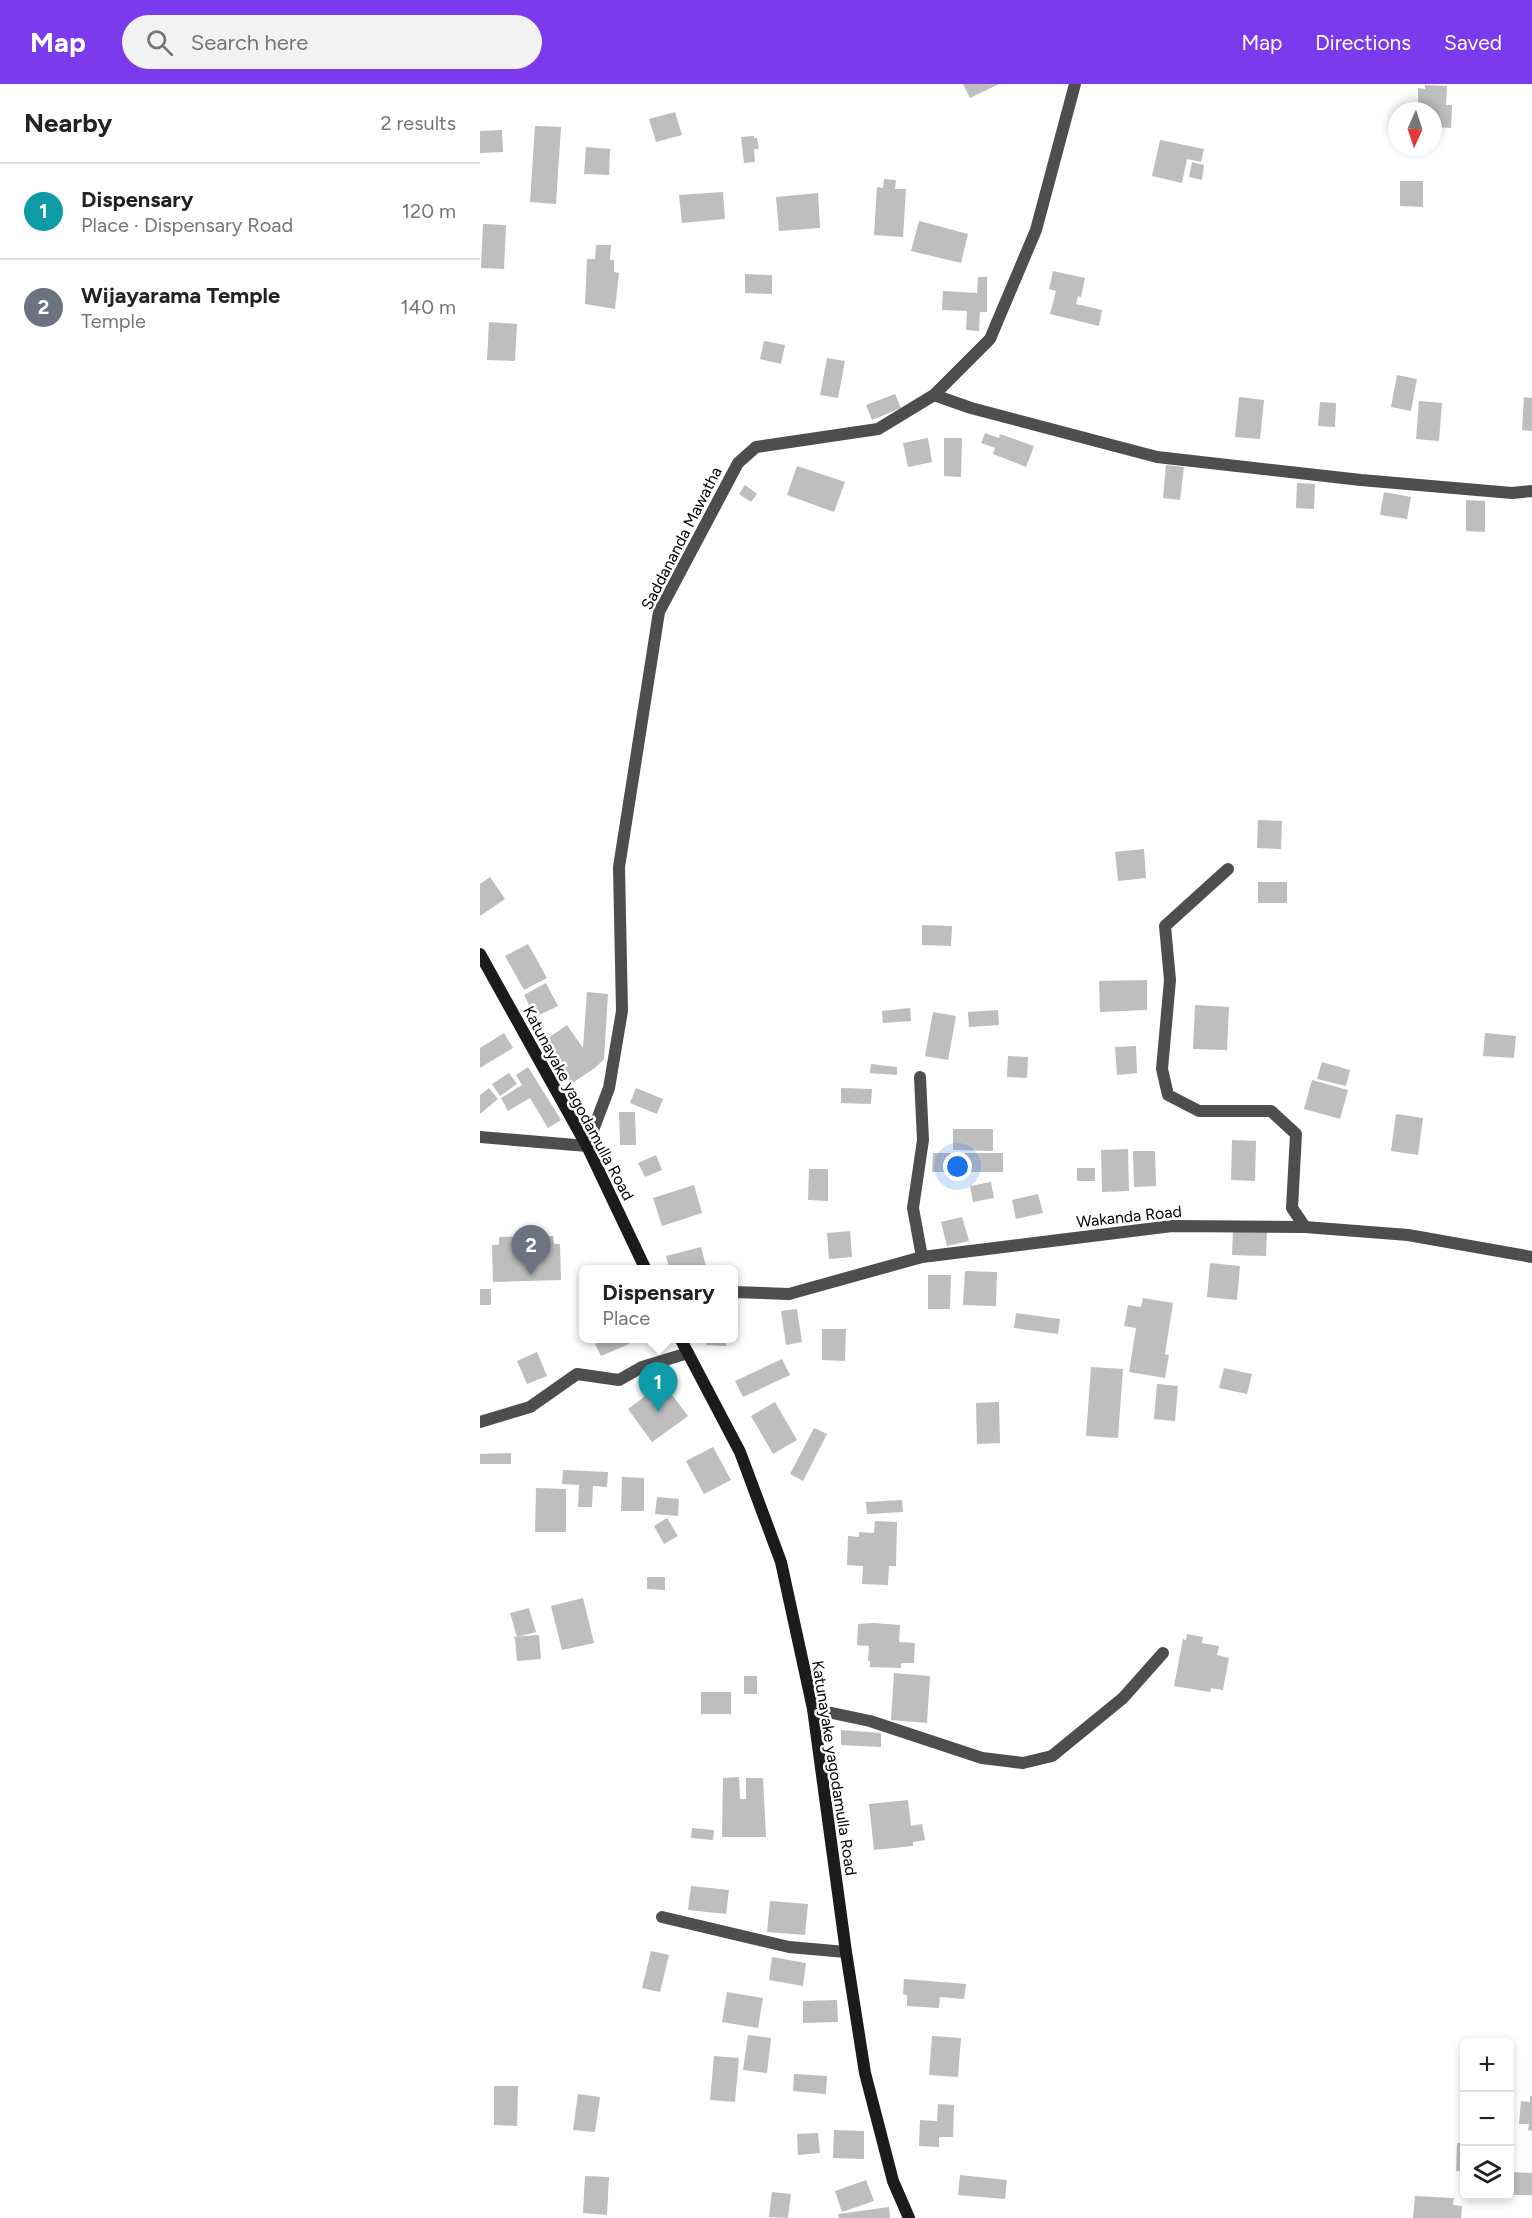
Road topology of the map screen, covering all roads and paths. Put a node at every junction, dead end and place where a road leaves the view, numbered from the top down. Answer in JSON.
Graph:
{"nodes":[{"id":1,"x":1075,"y":84,"type":"edge"},
{"id":2,"x":934,"y":395,"type":"junction"},
{"id":3,"x":1532,"y":491,"type":"edge"},
{"id":4,"x":1228,"y":868,"type":"dead end"},
{"id":5,"x":480,"y":954,"type":"edge"},
{"id":6,"x":920,"y":1077,"type":"dead end"},
{"id":7,"x":480,"y":1137,"type":"edge"},
{"id":8,"x":586,"y":1146,"type":"junction"},
{"id":9,"x":1305,"y":1227,"type":"junction"},
{"id":10,"x":922,"y":1257,"type":"junction"},
{"id":11,"x":1532,"y":1257,"type":"edge"},
{"id":12,"x":644,"y":1265,"type":"edge"},
{"id":13,"x":738,"y":1292,"type":"edge"},
{"id":14,"x":683,"y":1343,"type":"edge"},
{"id":15,"x":688,"y":1353,"type":"junction"},
{"id":16,"x":480,"y":1422,"type":"edge"},
{"id":17,"x":1163,"y":1653,"type":"dead end"},
{"id":18,"x":813,"y":1709,"type":"junction"},
{"id":19,"x":662,"y":1917,"type":"dead end"},
{"id":20,"x":846,"y":1952,"type":"junction"},
{"id":21,"x":909,"y":2218,"type":"edge"}],
"edges":[{"from":1,"to":2,"type":"street","name":"Saddananda Mawatha"},
{"from":2,"to":3,"type":"street"},
{"from":2,"to":8,"type":"street","name":"Saddananda Mawatha"},
{"from":4,"to":9,"type":"street"},
{"from":5,"to":8,"type":"main road","name":"Katunayake yagodamulla Road"},
{"from":6,"to":10,"type":"street"},
{"from":7,"to":8,"type":"street"},
{"from":8,"to":12,"type":"main road","name":"Katunayake yagodamulla Road"},
{"from":9,"to":10,"type":"street","name":"Wakanda Road"},
{"from":9,"to":11,"type":"street","name":"Wakanda Road"},
{"from":10,"to":13,"type":"street","name":"Wakanda Road"},
{"from":14,"to":15,"type":"main road","name":"Katunayake yagodamulla Road"},
{"from":15,"to":16,"type":"street"},
{"from":15,"to":18,"type":"main road","name":"Katunayake yagodamulla Road"},
{"from":17,"to":18,"type":"street"},
{"from":18,"to":20,"type":"main road","name":"Katunayake yagodamulla Road"},
{"from":19,"to":20,"type":"street"},
{"from":20,"to":21,"type":"main road","name":"Katunayake yagodamulla Road"}]}
